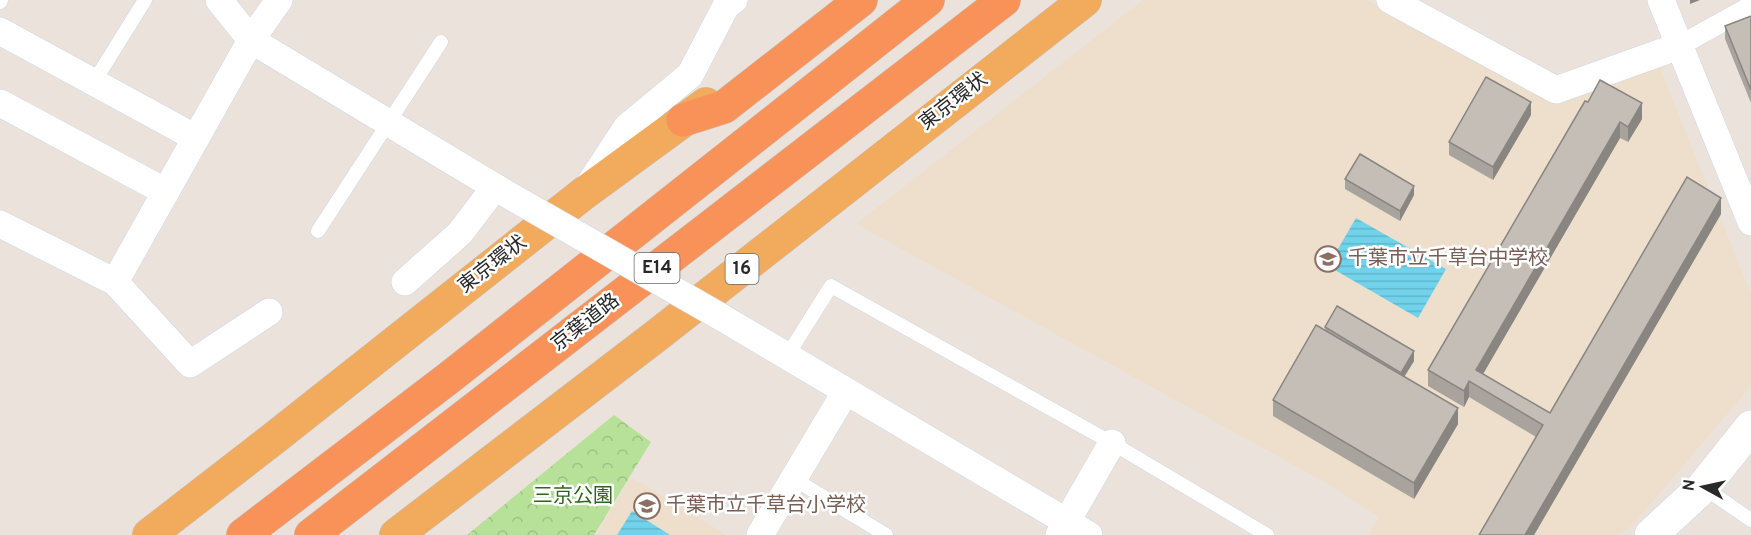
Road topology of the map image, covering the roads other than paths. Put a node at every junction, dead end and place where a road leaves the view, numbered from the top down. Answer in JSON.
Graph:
{"nodes":[{"id":1,"x":145,"y":0,"type":"edge"},
{"id":2,"x":219,"y":0,"type":"edge"},
{"id":3,"x":279,"y":0,"type":"edge"},
{"id":4,"x":734,"y":0,"type":"edge"},
{"id":5,"x":840,"y":0,"type":"edge"},
{"id":6,"x":861,"y":0,"type":"edge"},
{"id":7,"x":928,"y":0,"type":"edge"},
{"id":8,"x":1004,"y":0,"type":"edge"},
{"id":9,"x":1085,"y":0,"type":"edge"},
{"id":10,"x":1390,"y":0,"type":"edge"},
{"id":11,"x":1661,"y":0,"type":"edge"},
{"id":12,"x":1751,"y":6,"type":"edge"},
{"id":13,"x":0,"y":31,"type":"edge"},
{"id":14,"x":251,"y":39,"type":"junction"},
{"id":15,"x":441,"y":42,"type":"dead end"},
{"id":16,"x":1679,"y":45,"type":"junction"},
{"id":17,"x":94,"y":82,"type":"junction"},
{"id":18,"x":0,"y":103,"type":"edge"},
{"id":19,"x":683,"y":120,"type":"junction"},
{"id":20,"x":388,"y":123,"type":"junction"},
{"id":21,"x":196,"y":138,"type":"junction"},
{"id":22,"x":500,"y":190,"type":"junction"},
{"id":23,"x":166,"y":192,"type":"junction"},
{"id":24,"x":583,"y":194,"type":"junction"},
{"id":25,"x":1751,"y":222,"type":"edge"},
{"id":26,"x":0,"y":224,"type":"edge"},
{"id":27,"x":318,"y":231,"type":"dead end"},
{"id":28,"x":115,"y":282,"type":"junction"},
{"id":29,"x":405,"y":282,"type":"dead end"},
{"id":30,"x":269,"y":312,"type":"dead end"},
{"id":31,"x":787,"y":356,"type":"junction"},
{"id":32,"x":846,"y":391,"type":"junction"},
{"id":33,"x":1751,"y":427,"type":"edge"},
{"id":34,"x":1112,"y":443,"type":"junction"},
{"id":35,"x":794,"y":479,"type":"junction"},
{"id":36,"x":1703,"y":487,"type":"junction"},
{"id":37,"x":1751,"y":519,"type":"edge"},
{"id":38,"x":1072,"y":531,"type":"edge"},
{"id":39,"x":149,"y":535,"type":"edge"},
{"id":40,"x":243,"y":535,"type":"edge"},
{"id":41,"x":311,"y":535,"type":"edge"},
{"id":42,"x":396,"y":535,"type":"edge"},
{"id":43,"x":760,"y":535,"type":"edge"},
{"id":44,"x":886,"y":535,"type":"edge"},
{"id":45,"x":1267,"y":535,"type":"edge"},
{"id":46,"x":1651,"y":535,"type":"edge"}],
"edges":[{"from":1,"to":17,"type":"lane"},
{"from":2,"to":14,"type":"street"},
{"from":3,"to":14,"type":"street"},
{"from":4,"to":24,"type":"street"},
{"from":5,"to":19,"type":"highway","name":"東京環状"},
{"from":6,"to":19,"type":"highway"},
{"from":7,"to":40,"type":"highway","number":"E14"},
{"from":8,"to":41,"type":"highway","name":"京葉道路","number":"E14"},
{"from":9,"to":42,"type":"highway","name":"東京環状","number":"16"},
{"from":10,"to":16,"type":"street"},
{"from":11,"to":16,"type":"street"},
{"from":12,"to":16,"type":"street"},
{"from":13,"to":17,"type":"street"},
{"from":14,"to":20,"type":"street"},
{"from":14,"to":21,"type":"street"},
{"from":15,"to":20,"type":"lane"},
{"from":16,"to":25,"type":"street"},
{"from":17,"to":21,"type":"street"},
{"from":18,"to":23,"type":"street"},
{"from":19,"to":24,"type":"highway","name":"東京環状"},
{"from":20,"to":22,"type":"street"},
{"from":20,"to":27,"type":"lane"},
{"from":21,"to":23,"type":"street"},
{"from":22,"to":29,"type":"street"},
{"from":22,"to":31,"type":"street","bridge":true},
{"from":23,"to":28,"type":"street"},
{"from":24,"to":39,"type":"highway","name":"東京環状"},
{"from":26,"to":28,"type":"street"},
{"from":28,"to":30,"type":"street"},
{"from":31,"to":32,"type":"street"},
{"from":31,"to":34,"type":"lane"},
{"from":32,"to":35,"type":"street"},
{"from":32,"to":38,"type":"street"},
{"from":33,"to":36,"type":"street"},
{"from":34,"to":38,"type":"street"},
{"from":34,"to":45,"type":"lane"},
{"from":35,"to":43,"type":"street"},
{"from":35,"to":44,"type":"lane"},
{"from":36,"to":37,"type":"lane"},
{"from":36,"to":46,"type":"street"}]}
